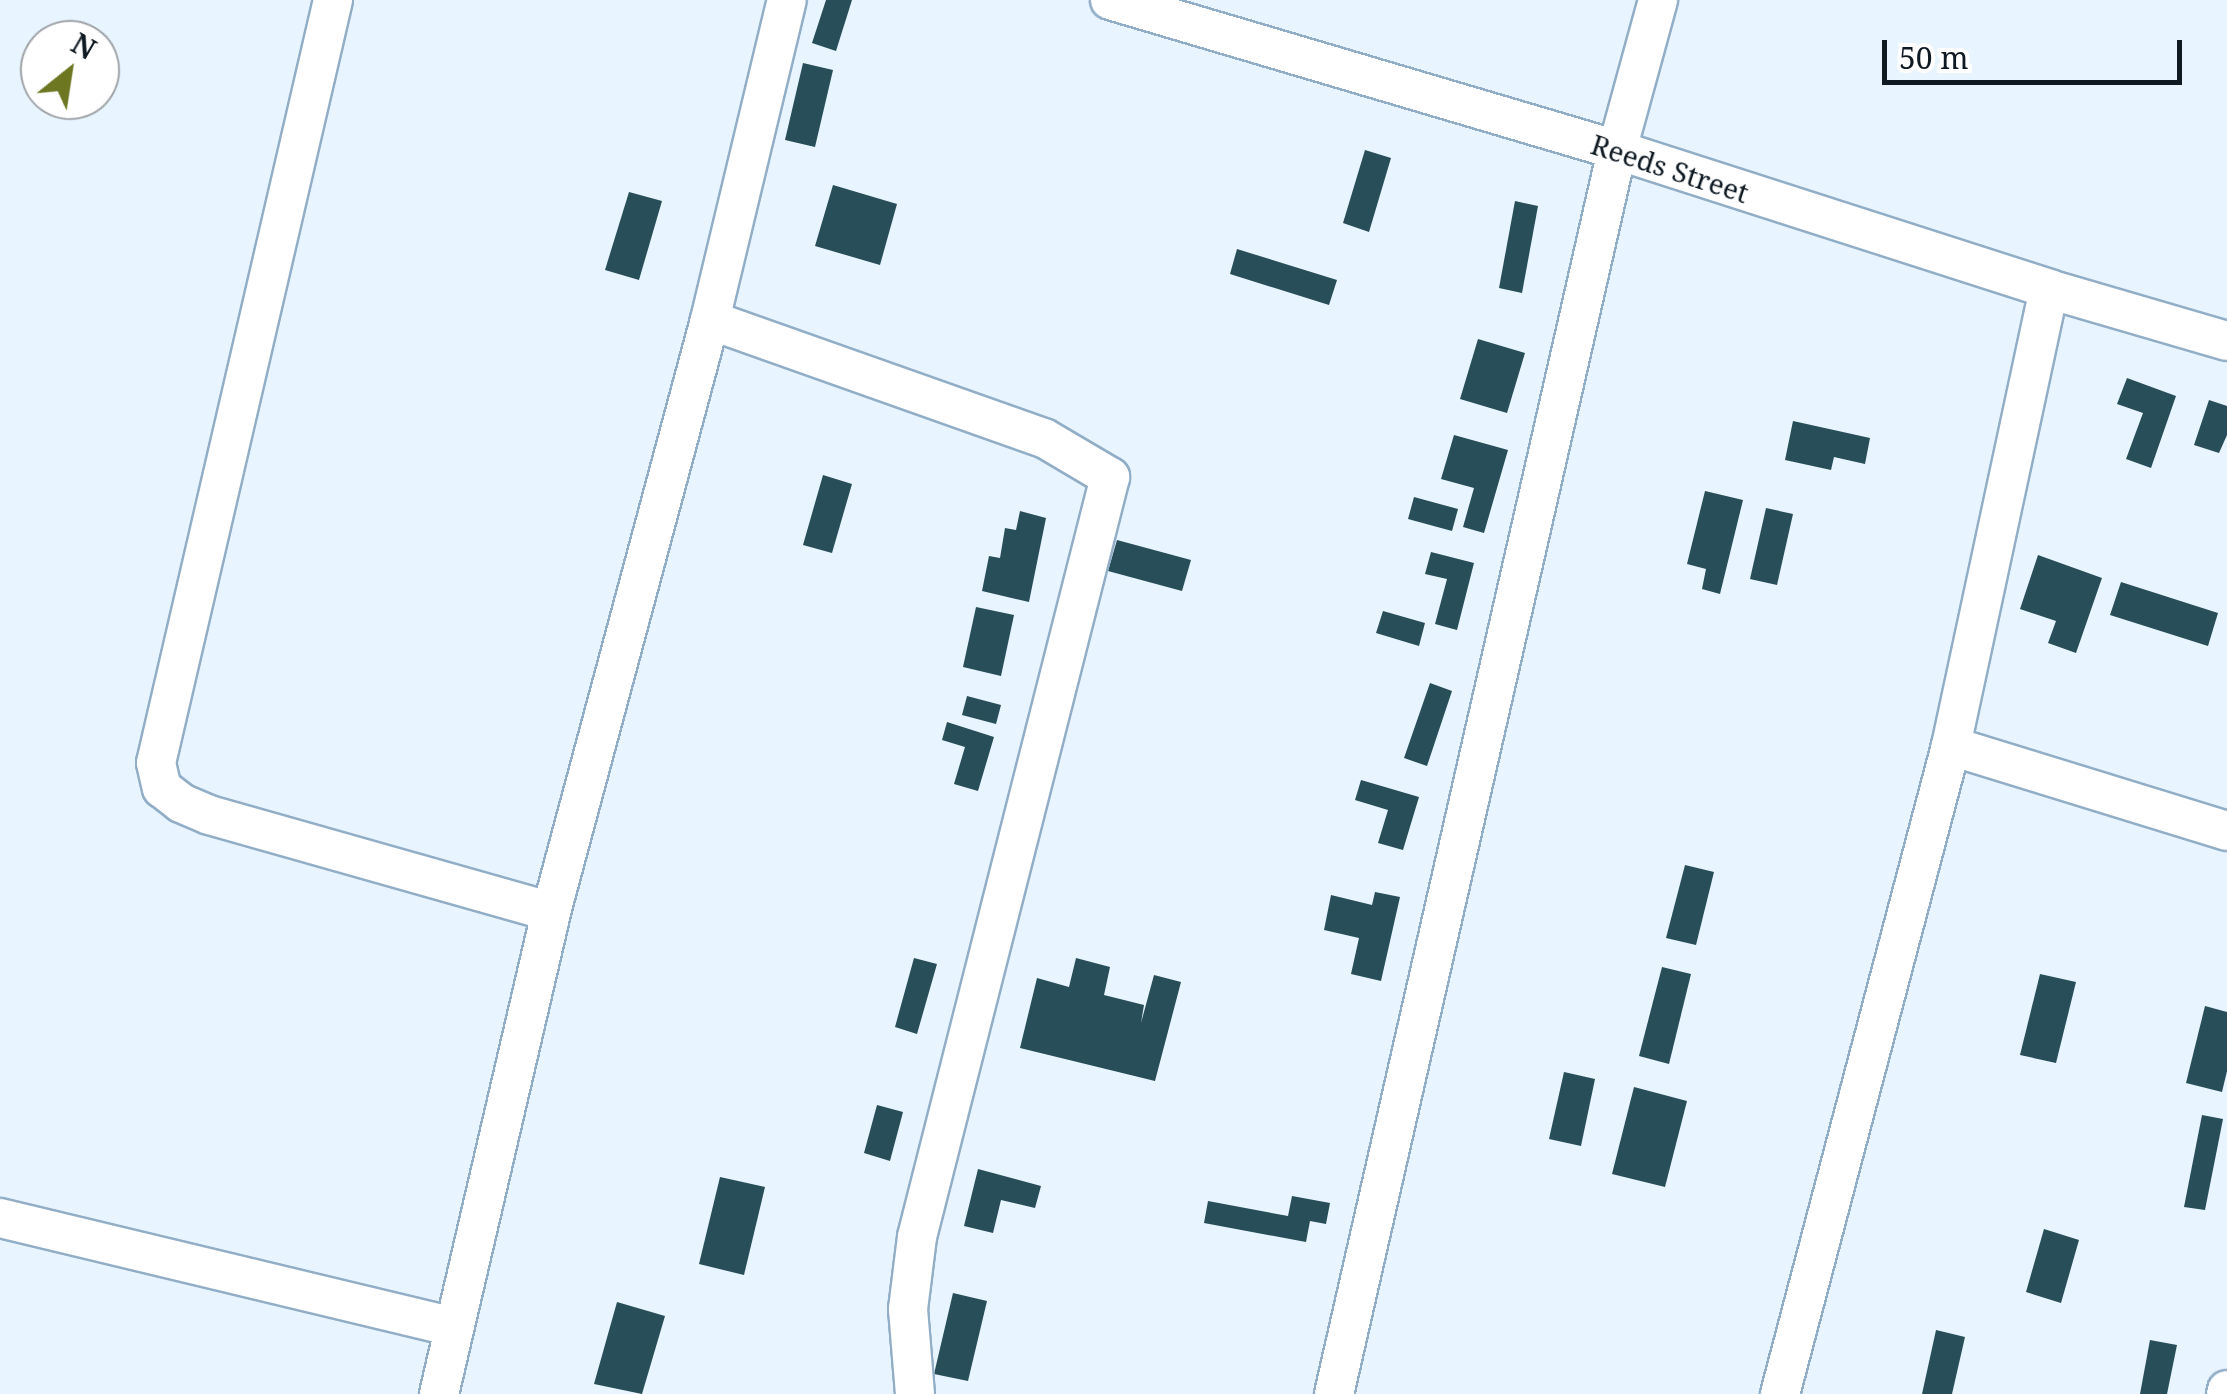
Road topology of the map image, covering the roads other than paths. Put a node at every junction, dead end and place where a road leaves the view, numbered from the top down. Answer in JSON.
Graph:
{"nodes":[{"id":1,"x":333,"y":0,"type":"edge"},
{"id":2,"x":787,"y":0,"type":"edge"},
{"id":3,"x":1110,"y":0,"type":"edge"},
{"id":4,"x":1658,"y":0,"type":"edge"},
{"id":5,"x":1617,"y":150,"type":"junction"},
{"id":6,"x":2050,"y":289,"type":"junction"},
{"id":7,"x":710,"y":320,"type":"junction"},
{"id":8,"x":2227,"y":341,"type":"edge"},
{"id":9,"x":1950,"y":746,"type":"junction"},
{"id":10,"x":2227,"y":830,"type":"edge"},
{"id":11,"x":552,"y":912,"type":"junction"},
{"id":12,"x":0,"y":1218,"type":"edge"},
{"id":13,"x":454,"y":1327,"type":"junction"},
{"id":14,"x":439,"y":1394,"type":"edge"},
{"id":15,"x":915,"y":1394,"type":"edge"},
{"id":16,"x":1334,"y":1394,"type":"edge"},
{"id":17,"x":1780,"y":1394,"type":"edge"}],
"edges":[{"from":1,"to":11,"type":"street"},
{"from":2,"to":7,"type":"street"},
{"from":3,"to":5,"type":"street","name":"Reeds Street"},
{"from":4,"to":5,"type":"street"},
{"from":5,"to":6,"type":"street","name":"Reeds Street"},
{"from":5,"to":16,"type":"street"},
{"from":6,"to":8,"type":"street","name":"Reeds Street"},
{"from":6,"to":9,"type":"street"},
{"from":7,"to":11,"type":"street"},
{"from":7,"to":15,"type":"street"},
{"from":9,"to":10,"type":"street"},
{"from":9,"to":17,"type":"street"},
{"from":11,"to":13,"type":"street"},
{"from":12,"to":13,"type":"street"},
{"from":13,"to":14,"type":"street"}]}
